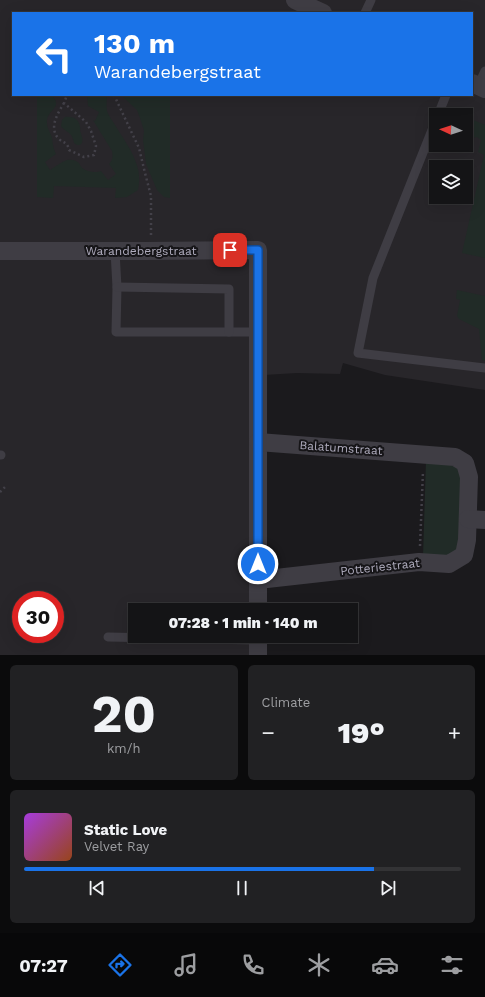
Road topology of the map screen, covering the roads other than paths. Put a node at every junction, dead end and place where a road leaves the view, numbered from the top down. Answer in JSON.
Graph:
{"nodes":[{"id":1,"x":295,"y":0,"type":"edge"},
{"id":2,"x":372,"y":0,"type":"edge"},
{"id":3,"x":321,"y":12,"type":"edge"},
{"id":4,"x":366,"y":12,"type":"edge"},
{"id":5,"x":446,"y":96,"type":"edge"},
{"id":6,"x":441,"y":108,"type":"edge"},
{"id":7,"x":429,"y":138,"type":"edge"},
{"id":8,"x":0,"y":251,"type":"edge"},
{"id":9,"x":114,"y":251,"type":"junction"},
{"id":10,"x":116,"y":287,"type":"junction"},
{"id":11,"x":229,"y":332,"type":"junction"},
{"id":12,"x":258,"y":332,"type":"junction"},
{"id":13,"x":485,"y":368,"type":"edge"},
{"id":14,"x":258,"y":442,"type":"junction"},
{"id":15,"x":476,"y":520,"type":"edge"},
{"id":16,"x":258,"y":580,"type":"junction"},
{"id":17,"x":258,"y":603,"type":"edge"},
{"id":18,"x":108,"y":637,"type":"dead end"},
{"id":19,"x":258,"y":644,"type":"edge"}],
"edges":[{"from":1,"to":3,"type":"street"},
{"from":2,"to":4,"type":"lane"},
{"from":5,"to":6,"type":"lane"},
{"from":7,"to":13,"type":"lane"},
{"from":8,"to":9,"type":"street","name":"Warandebergstraat"},
{"from":9,"to":10,"type":"lane"},
{"from":9,"to":12,"type":"street","name":"Warandebergstraat"},
{"from":10,"to":11,"type":"lane"},
{"from":10,"to":11,"type":"lane"},
{"from":11,"to":12,"type":"lane"},
{"from":12,"to":14,"type":"street","name":"Warandebergstraat"},
{"from":14,"to":15,"type":"street","name":"Balatumstraat"},
{"from":14,"to":16,"type":"street","name":"Warandebergstraat"},
{"from":15,"to":16,"type":"street","name":"Potteriestraat"},
{"from":16,"to":17,"type":"street","name":"Warandebergstraat"},
{"from":18,"to":19,"type":"lane"}]}
